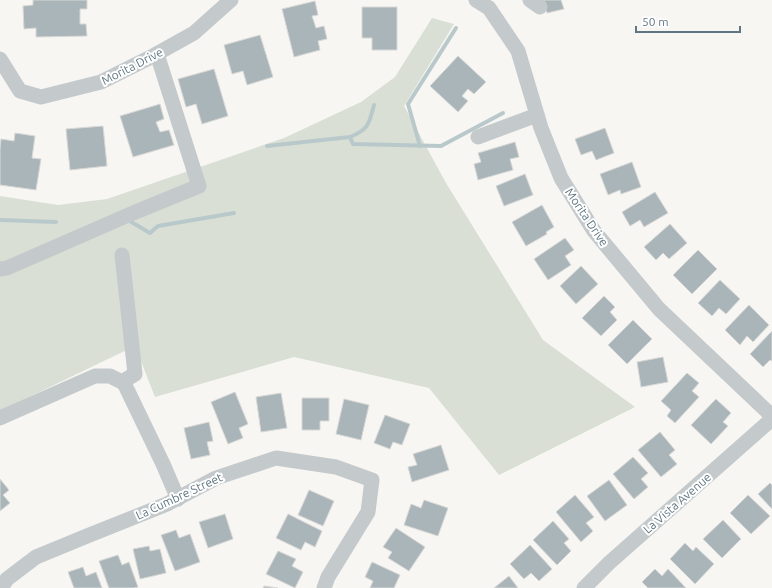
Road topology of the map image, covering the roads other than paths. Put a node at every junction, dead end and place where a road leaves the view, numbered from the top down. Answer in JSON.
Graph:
{"nodes":[{"id":1,"x":231,"y":0,"type":"edge"},
{"id":2,"x":476,"y":0,"type":"edge"},
{"id":3,"x":157,"y":54,"type":"junction"},
{"id":4,"x":0,"y":59,"type":"edge"},
{"id":5,"x":537,"y":115,"type":"junction"},
{"id":6,"x":478,"y":137,"type":"dead end"},
{"id":7,"x":122,"y":255,"type":"dead end"},
{"id":8,"x":0,"y":269,"type":"edge"},
{"id":9,"x":122,"y":382,"type":"junction"},
{"id":10,"x":0,"y":418,"type":"edge"},
{"id":11,"x":772,"y":418,"type":"edge"},
{"id":12,"x":178,"y":498,"type":"junction"},
{"id":13,"x":1,"y":588,"type":"edge"},
{"id":14,"x":324,"y":588,"type":"edge"},
{"id":15,"x":584,"y":588,"type":"edge"}],
"edges":[{"from":1,"to":3,"type":"street","name":"Morita Drive"},
{"from":2,"to":5,"type":"street","name":"Morita Drive"},
{"from":3,"to":4,"type":"street","name":"Morita Drive"},
{"from":3,"to":8,"type":"street"},
{"from":5,"to":6,"type":"street"},
{"from":5,"to":11,"type":"street","name":"Morita Drive"},
{"from":7,"to":9,"type":"street"},
{"from":9,"to":10,"type":"street"},
{"from":9,"to":12,"type":"street"},
{"from":11,"to":15,"type":"street","name":"La Vista Avenue"},
{"from":12,"to":13,"type":"street","name":"La Cumbre Street"},
{"from":12,"to":14,"type":"street","name":"La Cumbre Street"}]}
